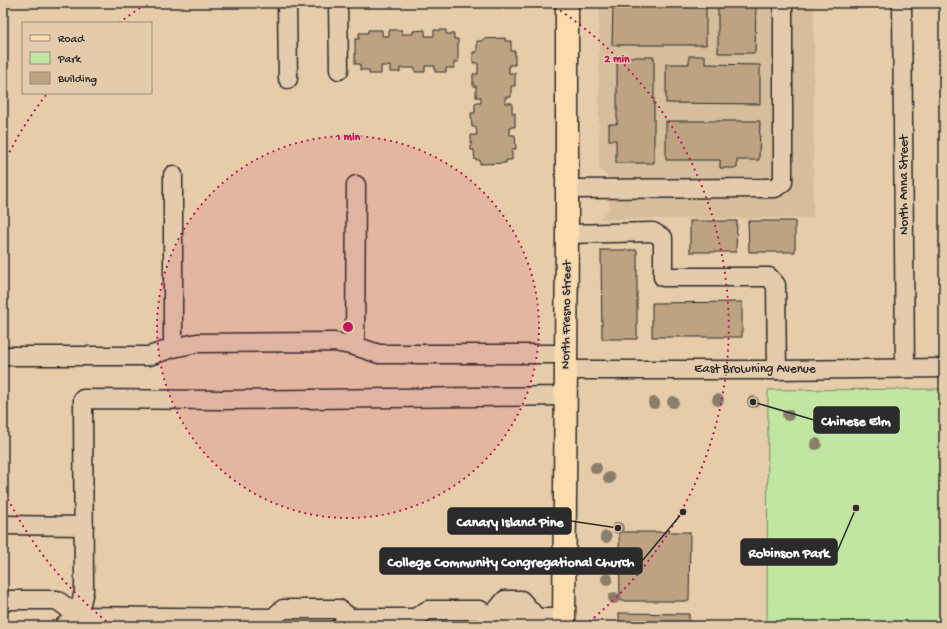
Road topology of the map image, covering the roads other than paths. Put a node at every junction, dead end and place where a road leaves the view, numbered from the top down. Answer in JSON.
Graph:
{"nodes":[{"id":1,"x":287,"y":3,"type":"edge"},
{"id":2,"x":338,"y":3,"type":"edge"},
{"id":3,"x":567,"y":3,"type":"edge"},
{"id":4,"x":783,"y":3,"type":"edge"},
{"id":5,"x":902,"y":3,"type":"edge"},
{"id":6,"x":339,"y":70,"type":"dead end"},
{"id":7,"x":288,"y":79,"type":"dead end"},
{"id":8,"x":173,"y":175,"type":"dead end"},
{"id":9,"x":356,"y":185,"type":"dead end"},
{"id":10,"x":568,"y":189,"type":"junction"},
{"id":11,"x":568,"y":234,"type":"junction"},
{"id":12,"x":355,"y":346,"type":"junction"},
{"id":13,"x":173,"y":348,"type":"junction"},
{"id":14,"x":3,"y":356,"type":"edge"},
{"id":15,"x":566,"y":362,"type":"junction"},
{"id":16,"x":905,"y":368,"type":"junction"},
{"id":17,"x":944,"y":368,"type":"edge"},
{"id":18,"x":777,"y":370,"type":"junction"},
{"id":19,"x":566,"y":396,"type":"junction"},
{"id":20,"x":3,"y":525,"type":"edge"},
{"id":21,"x":84,"y":526,"type":"junction"},
{"id":22,"x":3,"y":603,"type":"edge"},
{"id":23,"x":270,"y":622,"type":"edge"},
{"id":24,"x":346,"y":622,"type":"edge"},
{"id":25,"x":421,"y":622,"type":"edge"},
{"id":26,"x":487,"y":622,"type":"edge"},
{"id":27,"x":564,"y":622,"type":"edge"},
{"id":28,"x":73,"y":623,"type":"edge"}],
"edges":[{"from":1,"to":7,"type":"street"},
{"from":2,"to":6,"type":"street"},
{"from":3,"to":10,"type":"main road","name":"North Fresno Street"},
{"from":4,"to":10,"type":"street"},
{"from":5,"to":16,"type":"street","name":"North Anna Street"},
{"from":8,"to":13,"type":"street"},
{"from":9,"to":12,"type":"street"},
{"from":10,"to":11,"type":"main road","name":"North Fresno Street"},
{"from":11,"to":15,"type":"main road","name":"North Fresno Street"},
{"from":11,"to":18,"type":"street"},
{"from":12,"to":13,"type":"street","name":"East Browning Avenue"},
{"from":12,"to":15,"type":"street","name":"East Browning Avenue"},
{"from":13,"to":14,"type":"street","name":"East Browning Avenue"},
{"from":15,"to":18,"type":"street","name":"East Browning Avenue"},
{"from":15,"to":19,"type":"main road","name":"North Fresno Street"},
{"from":16,"to":17,"type":"street","name":"East Browning Avenue"},
{"from":16,"to":18,"type":"street","name":"East Browning Avenue"},
{"from":19,"to":21,"type":"street"},
{"from":19,"to":27,"type":"main road","name":"North Fresno Street"},
{"from":20,"to":21,"type":"street"},
{"from":21,"to":28,"type":"street"},
{"from":22,"to":28,"type":"street"},
{"from":23,"to":24,"type":"street"},
{"from":23,"to":28,"type":"street"},
{"from":24,"to":25,"type":"street"},
{"from":25,"to":26,"type":"street"},
{"from":26,"to":27,"type":"street"}]}
